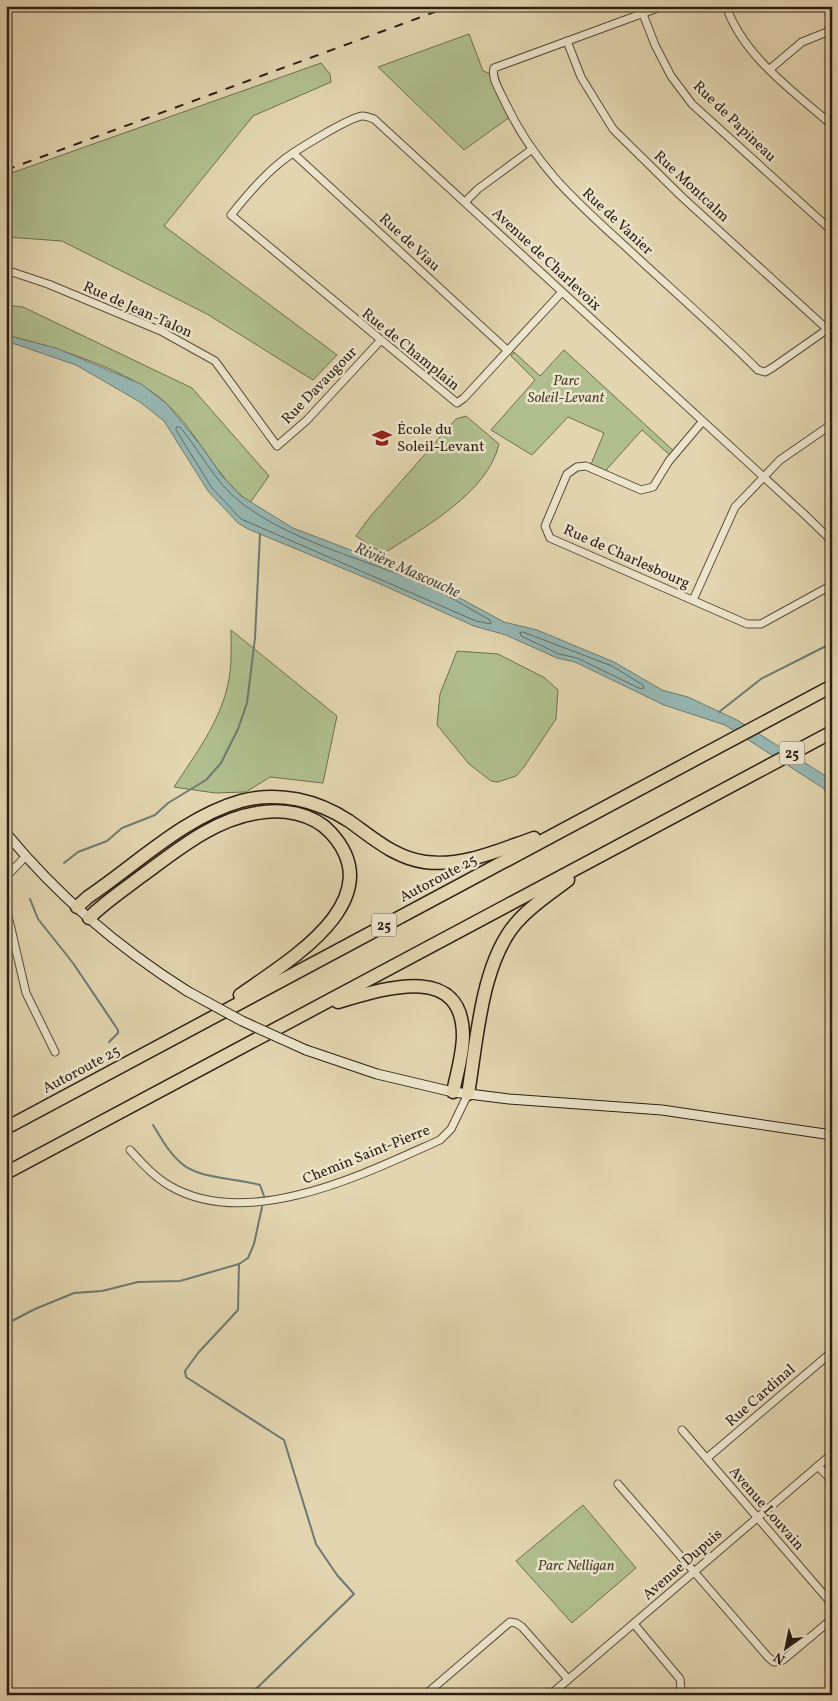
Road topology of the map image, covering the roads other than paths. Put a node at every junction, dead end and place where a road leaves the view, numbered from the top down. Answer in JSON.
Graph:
{"nodes":[{"id":1,"x":663,"y":6,"type":"edge"},
{"id":2,"x":726,"y":6,"type":"edge"},
{"id":3,"x":643,"y":14,"type":"junction"},
{"id":4,"x":832,"y":30,"type":"edge"},
{"id":5,"x":567,"y":41,"type":"junction"},
{"id":6,"x":770,"y":69,"type":"junction"},
{"id":7,"x":832,"y":125,"type":"edge"},
{"id":8,"x":531,"y":150,"type":"junction"},
{"id":9,"x":293,"y":153,"type":"junction"},
{"id":10,"x":465,"y":202,"type":"junction"},
{"id":11,"x":231,"y":215,"type":"joint"},
{"id":12,"x":832,"y":231,"type":"edge"},
{"id":13,"x":6,"y":270,"type":"edge"},
{"id":14,"x":562,"y":292,"type":"junction"},
{"id":15,"x":830,"y":327,"type":"edge"},
{"id":16,"x":380,"y":342,"type":"junction"},
{"id":17,"x":508,"y":350,"type":"junction"},
{"id":18,"x":702,"y":422,"type":"junction"},
{"id":19,"x":830,"y":428,"type":"edge"},
{"id":20,"x":277,"y":446,"type":"joint"},
{"id":21,"x":763,"y":477,"type":"junction"},
{"id":22,"x":832,"y":541,"type":"edge"},
{"id":23,"x":832,"y":585,"type":"edge"},
{"id":24,"x":693,"y":600,"type":"junction"},
{"id":25,"x":832,"y":686,"type":"edge"},
{"id":26,"x":832,"y":732,"type":"edge"},
{"id":27,"x":572,"y":825,"type":"junction"},
{"id":28,"x":6,"y":833,"type":"edge"},
{"id":29,"x":610,"y":851,"type":"junction"},
{"id":30,"x":26,"y":856,"type":"junction"},
{"id":31,"x":6,"y":877,"type":"edge"},
{"id":32,"x":6,"y":906,"type":"edge"},
{"id":33,"x":77,"y":907,"type":"junction"},
{"id":34,"x":89,"y":918,"type":"junction"},
{"id":35,"x":314,"y":1009,"type":"junction"},
{"id":36,"x":197,"y":1026,"type":"junction"},
{"id":37,"x":55,"y":1052,"type":"dead end"},
{"id":38,"x":454,"y":1092,"type":"junction"},
{"id":39,"x":468,"y":1094,"type":"junction"},
{"id":40,"x":461,"y":1107,"type":"junction"},
{"id":41,"x":6,"y":1128,"type":"edge"},
{"id":42,"x":832,"y":1135,"type":"edge"},
{"id":43,"x":130,"y":1150,"type":"dead end"},
{"id":44,"x":6,"y":1173,"type":"edge"},
{"id":45,"x":832,"y":1352,"type":"edge"},
{"id":46,"x":682,"y":1430,"type":"dead end"},
{"id":47,"x":832,"y":1454,"type":"edge"},
{"id":48,"x":707,"y":1458,"type":"junction"},
{"id":49,"x":818,"y":1466,"type":"junction"},
{"id":50,"x":832,"y":1481,"type":"edge"},
{"id":51,"x":618,"y":1484,"type":"dead end"},
{"id":52,"x":758,"y":1518,"type":"junction"},
{"id":53,"x":695,"y":1572,"type":"junction"},
{"id":54,"x":832,"y":1604,"type":"edge"},
{"id":55,"x":832,"y":1619,"type":"edge"},
{"id":56,"x":634,"y":1624,"type":"junction"},
{"id":57,"x":568,"y":1680,"type":"junction"},
{"id":58,"x":425,"y":1695,"type":"edge"},
{"id":59,"x":550,"y":1695,"type":"edge"},
{"id":60,"x":679,"y":1695,"type":"edge"}],
"edges":[{"from":1,"to":3,"type":"street"},
{"from":2,"to":6,"type":"street"},
{"from":3,"to":5,"type":"street"},
{"from":3,"to":12,"type":"street","name":"Rue de Papineau"},
{"from":4,"to":6,"type":"street"},
{"from":5,"to":8,"type":"street","name":"Rue de Vanier"},
{"from":5,"to":15,"type":"street","name":"Rue Montcalm"},
{"from":6,"to":7,"type":"street"},
{"from":8,"to":10,"type":"street"},
{"from":8,"to":15,"type":"street","name":"Rue de Vanier"},
{"from":9,"to":10,"type":"street","name":"Avenue de Charlevoix"},
{"from":9,"to":11,"type":"street","name":"Avenue de Charlevoix"},
{"from":9,"to":17,"type":"street","name":"Rue de Viau"},
{"from":10,"to":14,"type":"street","name":"Avenue de Charlevoix"},
{"from":11,"to":16,"type":"street","name":"Rue de Champlain"},
{"from":13,"to":20,"type":"street","name":"Rue de Jean-Talon"},
{"from":14,"to":17,"type":"street","name":"Rue de Champlain"},
{"from":14,"to":18,"type":"street","name":"Avenue de Charlevoix"},
{"from":16,"to":17,"type":"street","name":"Rue de Champlain"},
{"from":16,"to":20,"type":"street","name":"Rue Davaugour"},
{"from":18,"to":21,"type":"street","name":"Avenue de Charlevoix"},
{"from":18,"to":24,"type":"street","name":"Rue de Charlesbourg"},
{"from":19,"to":21,"type":"street"},
{"from":21,"to":22,"type":"street","name":"Avenue de Charlevoix"},
{"from":21,"to":24,"type":"street"},
{"from":23,"to":24,"type":"street","name":"Rue de Charlesbourg"},
{"from":25,"to":27,"type":"highway","name":"Autoroute 25","number":"25"},
{"from":26,"to":29,"type":"highway","number":"25"},
{"from":27,"to":33,"type":"highway"},
{"from":27,"to":36,"type":"highway","name":"Autoroute 25","number":"25"},
{"from":28,"to":30,"type":"street"},
{"from":29,"to":35,"type":"highway","number":"25"},
{"from":29,"to":39,"type":"highway"},
{"from":30,"to":31,"type":"street"},
{"from":30,"to":33,"type":"street"},
{"from":32,"to":37,"type":"street"},
{"from":33,"to":34,"type":"street"},
{"from":34,"to":36,"type":"highway"},
{"from":34,"to":38,"type":"street","bridge":true},
{"from":35,"to":38,"type":"highway"},
{"from":35,"to":44,"type":"highway","number":"25"},
{"from":36,"to":41,"type":"highway","name":"Autoroute 25","number":"25"},
{"from":38,"to":39,"type":"street"},
{"from":38,"to":40,"type":"street"},
{"from":39,"to":40,"type":"street","name":"Chemin Saint-Pierre"},
{"from":39,"to":42,"type":"street"},
{"from":40,"to":43,"type":"street","name":"Chemin Saint-Pierre"},
{"from":45,"to":48,"type":"street","name":"Rue Cardinal"},
{"from":46,"to":48,"type":"street","name":"Avenue Louvain"},
{"from":47,"to":49,"type":"street","name":"Avenue Dupuis"},
{"from":48,"to":52,"type":"street","name":"Avenue Louvain"},
{"from":49,"to":50,"type":"street"},
{"from":49,"to":52,"type":"street","name":"Avenue Dupuis"},
{"from":51,"to":53,"type":"street"},
{"from":52,"to":53,"type":"street","name":"Avenue Dupuis"},
{"from":52,"to":54,"type":"street","name":"Avenue Louvain"},
{"from":53,"to":55,"type":"street"},
{"from":53,"to":56,"type":"street","name":"Avenue Dupuis"},
{"from":56,"to":57,"type":"street","name":"Avenue Dupuis"},
{"from":56,"to":60,"type":"street"},
{"from":57,"to":58,"type":"street"},
{"from":57,"to":59,"type":"street","name":"Avenue Dupuis"}]}
